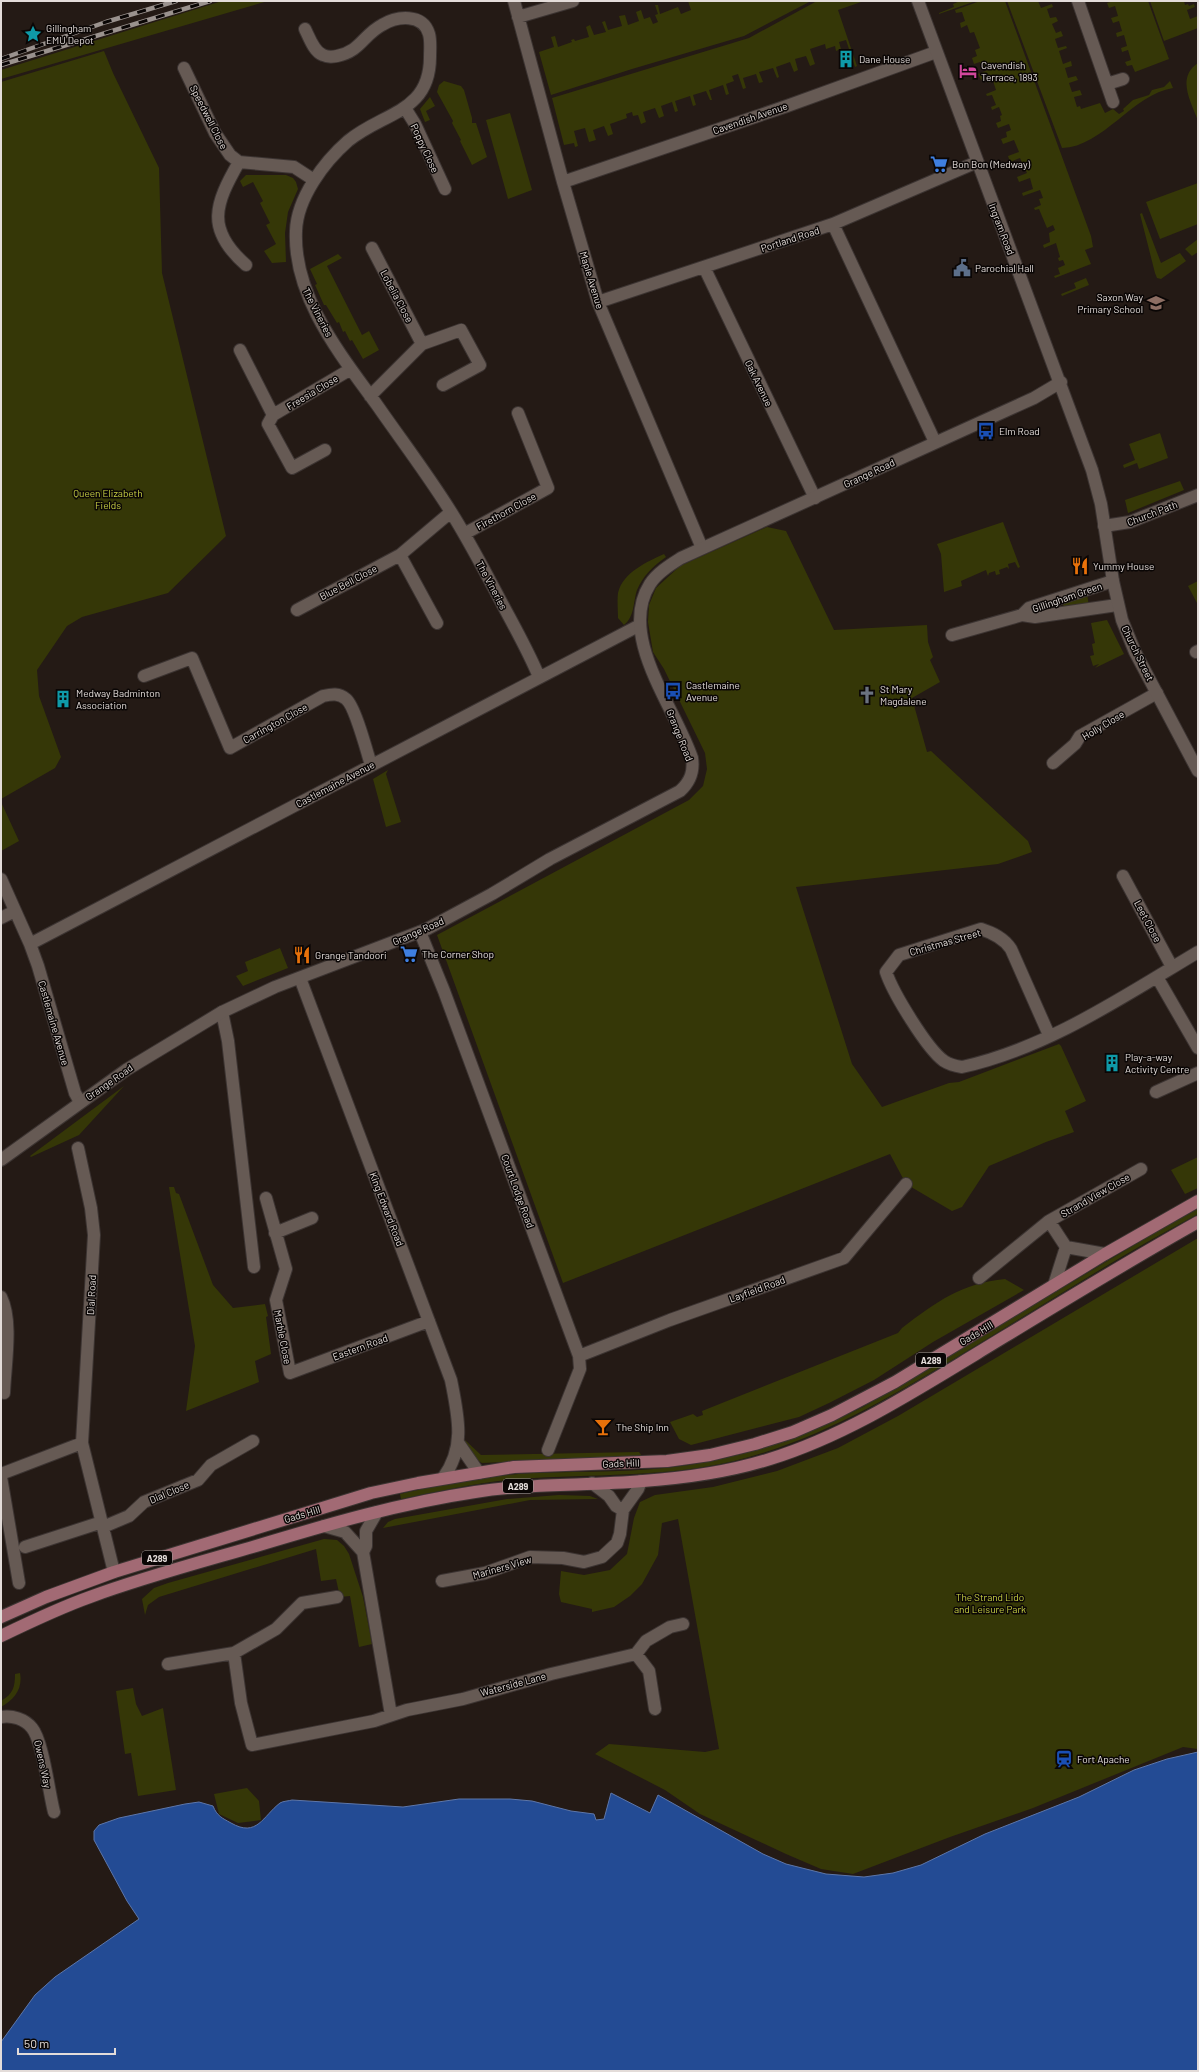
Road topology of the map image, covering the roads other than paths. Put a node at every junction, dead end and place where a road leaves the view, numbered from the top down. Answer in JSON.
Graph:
{"nodes":[{"id":1,"x":514,"y":1,"type":"edge"},
{"id":2,"x":573,"y":1,"type":"edge"},
{"id":3,"x":918,"y":1,"type":"edge"},
{"id":4,"x":1078,"y":1,"type":"edge"},
{"id":5,"x":518,"y":18,"type":"junction"},
{"id":6,"x":304,"y":29,"type":"dead end"},
{"id":7,"x":936,"y":52,"type":"junction"},
{"id":8,"x":184,"y":68,"type":"dead end"},
{"id":9,"x":1123,"y":79,"type":"dead end"},
{"id":10,"x":1107,"y":84,"type":"junction"},
{"id":11,"x":1113,"y":102,"type":"dead end"},
{"id":12,"x":405,"y":108,"type":"junction"},
{"id":13,"x":240,"y":162,"type":"junction"},
{"id":14,"x":977,"y":162,"type":"junction"},
{"id":15,"x":314,"y":180,"type":"junction"},
{"id":16,"x":563,"y":182,"type":"junction"},
{"id":17,"x":444,"y":189,"type":"dead end"},
{"id":18,"x":833,"y":224,"type":"junction"},
{"id":19,"x":372,"y":248,"type":"dead end"},
{"id":20,"x":246,"y":265,"type":"dead end"},
{"id":21,"x":704,"y":267,"type":"junction"},
{"id":22,"x":598,"y":302,"type":"junction"},
{"id":23,"x":422,"y":344,"type":"junction"},
{"id":24,"x":240,"y":350,"type":"dead end"},
{"id":25,"x":351,"y":369,"type":"junction"},
{"id":26,"x":1061,"y":382,"type":"junction"},
{"id":27,"x":443,"y":386,"type":"dead end"},
{"id":28,"x":370,"y":396,"type":"junction"},
{"id":29,"x":518,"y":413,"type":"dead end"},
{"id":30,"x":273,"y":415,"type":"junction"},
{"id":31,"x":935,"y":442,"type":"junction"},
{"id":32,"x":325,"y":450,"type":"dead end"},
{"id":33,"x":1198,"y":495,"type":"edge"},
{"id":34,"x":815,"y":498,"type":"junction"},
{"id":35,"x":451,"y":512,"type":"junction"},
{"id":36,"x":1104,"y":526,"type":"junction"},
{"id":37,"x":464,"y":534,"type":"junction"},
{"id":38,"x":702,"y":548,"type":"junction"},
{"id":39,"x":400,"y":555,"type":"junction"},
{"id":40,"x":1113,"y":581,"type":"junction"},
{"id":41,"x":1117,"y":605,"type":"junction"},
{"id":42,"x":297,"y":610,"type":"dead end"},
{"id":43,"x":1022,"y":615,"type":"junction"},
{"id":44,"x":437,"y":623,"type":"dead end"},
{"id":45,"x":640,"y":625,"type":"junction"},
{"id":46,"x":952,"y":635,"type":"dead end"},
{"id":47,"x":144,"y":676,"type":"dead end"},
{"id":48,"x":539,"y":677,"type":"junction"},
{"id":49,"x":1158,"y":693,"type":"junction"},
{"id":50,"x":1053,"y":763,"type":"dead end"},
{"id":51,"x":371,"y":765,"type":"junction"},
{"id":52,"x":1198,"y":771,"type":"edge"},
{"id":53,"x":1123,"y":876,"type":"dead end"},
{"id":54,"x":1,"y":879,"type":"edge"},
{"id":55,"x":15,"y":911,"type":"junction"},
{"id":56,"x":1,"y":918,"type":"edge"},
{"id":57,"x":420,"y":932,"type":"junction"},
{"id":58,"x":30,"y":944,"type":"junction"},
{"id":59,"x":1198,"y":952,"type":"edge"},
{"id":60,"x":1172,"y":967,"type":"junction"},
{"id":61,"x":1157,"y":976,"type":"junction"},
{"id":62,"x":300,"y":978,"type":"junction"},
{"id":63,"x":222,"y":1012,"type":"junction"},
{"id":64,"x":1049,"y":1035,"type":"junction"},
{"id":65,"x":1198,"y":1048,"type":"edge"},
{"id":66,"x":1198,"y":1073,"type":"edge"},
{"id":67,"x":1156,"y":1092,"type":"dead end"},
{"id":68,"x":80,"y":1102,"type":"junction"},
{"id":69,"x":78,"y":1148,"type":"dead end"},
{"id":70,"x":1,"y":1160,"type":"edge"},
{"id":71,"x":1141,"y":1169,"type":"dead end"},
{"id":72,"x":906,"y":1184,"type":"dead end"},
{"id":73,"x":266,"y":1198,"type":"dead end"},
{"id":74,"x":1198,"y":1201,"type":"edge"},
{"id":75,"x":312,"y":1218,"type":"dead end"},
{"id":76,"x":1049,"y":1221,"type":"junction"},
{"id":77,"x":1198,"y":1222,"type":"edge"},
{"id":78,"x":275,"y":1233,"type":"junction"},
{"id":79,"x":1066,"y":1247,"type":"junction"},
{"id":80,"x":1105,"y":1254,"type":"junction"},
{"id":81,"x":254,"y":1267,"type":"dead end"},
{"id":82,"x":979,"y":1278,"type":"dead end"},
{"id":83,"x":1054,"y":1285,"type":"junction"},
{"id":84,"x":1,"y":1297,"type":"edge"},
{"id":85,"x":429,"y":1321,"type":"junction"},
{"id":86,"x":579,"y":1356,"type":"junction"},
{"id":87,"x":290,"y":1373,"type":"joint"},
{"id":88,"x":4,"y":1392,"type":"dead end"},
{"id":89,"x":253,"y":1441,"type":"dead end"},
{"id":90,"x":82,"y":1443,"type":"junction"},
{"id":91,"x":459,"y":1444,"type":"junction"},
{"id":92,"x":548,"y":1450,"type":"dead end"},
{"id":93,"x":479,"y":1473,"type":"junction"},
{"id":94,"x":1,"y":1474,"type":"edge"},
{"id":95,"x":1,"y":1477,"type":"edge"},
{"id":96,"x":443,"y":1478,"type":"junction"},
{"id":97,"x":641,"y":1481,"type":"junction"},
{"id":98,"x":592,"y":1483,"type":"junction"},
{"id":99,"x":622,"y":1510,"type":"junction"},
{"id":100,"x":376,"y":1512,"type":"junction"},
{"id":101,"x":102,"y":1525,"type":"junction"},
{"id":102,"x":324,"y":1526,"type":"junction"},
{"id":103,"x":25,"y":1547,"type":"dead end"},
{"id":104,"x":363,"y":1552,"type":"junction"},
{"id":105,"x":114,"y":1572,"type":"junction"},
{"id":106,"x":442,"y":1582,"type":"dead end"},
{"id":107,"x":19,"y":1583,"type":"dead end"},
{"id":108,"x":337,"y":1598,"type":"dead end"},
{"id":109,"x":1,"y":1617,"type":"edge"},
{"id":110,"x":683,"y":1624,"type":"dead end"},
{"id":111,"x":1,"y":1636,"type":"edge"},
{"id":112,"x":234,"y":1653,"type":"junction"},
{"id":113,"x":636,"y":1654,"type":"junction"},
{"id":114,"x":168,"y":1664,"type":"dead end"},
{"id":115,"x":655,"y":1709,"type":"dead end"},
{"id":116,"x":391,"y":1715,"type":"junction"},
{"id":117,"x":1,"y":1717,"type":"edge"},
{"id":118,"x":54,"y":1812,"type":"dead end"}],
"edges":[{"from":1,"to":5,"type":"street","name":"Maple Avenue"},
{"from":2,"to":5,"type":"street"},
{"from":3,"to":7,"type":"street","name":"Ingram Road"},
{"from":4,"to":10,"type":"street"},
{"from":5,"to":16,"type":"street","name":"Maple Avenue"},
{"from":6,"to":12,"type":"street","name":"The Vineries"},
{"from":7,"to":14,"type":"street","name":"Ingram Road"},
{"from":7,"to":16,"type":"street","name":"Cavendish Avenue"},
{"from":8,"to":13,"type":"street","name":"Speedwell Close"},
{"from":9,"to":10,"type":"street"},
{"from":10,"to":11,"type":"street"},
{"from":12,"to":15,"type":"street","name":"The Vineries"},
{"from":12,"to":17,"type":"street","name":"Poppy Close"},
{"from":13,"to":15,"type":"street"},
{"from":13,"to":20,"type":"street"},
{"from":14,"to":18,"type":"street","name":"Portland Road"},
{"from":14,"to":26,"type":"street","name":"Ingram Road"},
{"from":15,"to":25,"type":"street","name":"The Vineries"},
{"from":16,"to":22,"type":"street","name":"Maple Avenue"},
{"from":18,"to":21,"type":"street","name":"Portland Road"},
{"from":18,"to":31,"type":"street"},
{"from":19,"to":23,"type":"street","name":"Lobelia Close"},
{"from":21,"to":22,"type":"street","name":"Portland Road"},
{"from":21,"to":34,"type":"street","name":"Oak Avenue"},
{"from":22,"to":38,"type":"street","name":"Maple Avenue"},
{"from":23,"to":27,"type":"street"},
{"from":23,"to":28,"type":"street"},
{"from":24,"to":30,"type":"street"},
{"from":25,"to":28,"type":"street","name":"The Vineries"},
{"from":25,"to":30,"type":"street","name":"Freesia Close"},
{"from":26,"to":31,"type":"street","name":"Grange Road"},
{"from":26,"to":36,"type":"street","name":"Ingram Road"},
{"from":28,"to":35,"type":"street","name":"The Vineries"},
{"from":29,"to":37,"type":"street","name":"Firethorn Close"},
{"from":30,"to":32,"type":"street"},
{"from":31,"to":34,"type":"street","name":"Grange Road"},
{"from":33,"to":36,"type":"street","name":"Church Path"},
{"from":34,"to":38,"type":"street","name":"Grange Road"},
{"from":35,"to":37,"type":"street","name":"The Vineries"},
{"from":35,"to":39,"type":"street","name":"Blue Bell Close"},
{"from":36,"to":40,"type":"street","name":"Church Street"},
{"from":37,"to":48,"type":"street","name":"The Vineries"},
{"from":38,"to":45,"type":"street","name":"Grange Road"},
{"from":39,"to":42,"type":"street","name":"Blue Bell Close"},
{"from":39,"to":44,"type":"street"},
{"from":40,"to":41,"type":"street","name":"Church Street"},
{"from":40,"to":43,"type":"street","name":"Gillingham Green"},
{"from":41,"to":43,"type":"street","name":"Gillingham Green"},
{"from":41,"to":49,"type":"street","name":"Church Street"},
{"from":43,"to":46,"type":"street","name":"Gillingham Green"},
{"from":45,"to":48,"type":"street","name":"Castlemaine Avenue"},
{"from":45,"to":57,"type":"street","name":"Grange Road"},
{"from":47,"to":51,"type":"street","name":"Carrington Close"},
{"from":48,"to":51,"type":"street","name":"Castlemaine Avenue"},
{"from":49,"to":50,"type":"street","name":"Holly Close"},
{"from":49,"to":52,"type":"street","name":"Church Street"},
{"from":51,"to":58,"type":"street","name":"Castlemaine Avenue"},
{"from":53,"to":60,"type":"street","name":"Leet Close"},
{"from":54,"to":55,"type":"street","name":"Castlemaine Avenue"},
{"from":55,"to":56,"type":"street"},
{"from":55,"to":58,"type":"street","name":"Castlemaine Avenue"},
{"from":57,"to":62,"type":"street","name":"Grange Road"},
{"from":57,"to":86,"type":"street","name":"Court Lodge Road"},
{"from":58,"to":68,"type":"street","name":"Castlemaine Avenue"},
{"from":59,"to":60,"type":"street","name":"Christmas Street"},
{"from":60,"to":61,"type":"street","name":"Christmas Street"},
{"from":61,"to":64,"type":"street","name":"Christmas Street"},
{"from":61,"to":65,"type":"street"},
{"from":62,"to":63,"type":"street","name":"Grange Road"},
{"from":62,"to":85,"type":"street","name":"King Edward Road"},
{"from":63,"to":68,"type":"street","name":"Grange Road"},
{"from":63,"to":81,"type":"street"},
{"from":64,"to":64,"type":"street","name":"Christmas Street"},
{"from":66,"to":67,"type":"street"},
{"from":68,"to":70,"type":"street","name":"Grange Road"},
{"from":69,"to":90,"type":"street","name":"Dial Road"},
{"from":71,"to":76,"type":"street","name":"Strand View Close"},
{"from":72,"to":86,"type":"street","name":"Layfield Road"},
{"from":73,"to":78,"type":"street","name":"Marble Close"},
{"from":74,"to":80,"type":"main road","name":"Gads Hill","number":"A289"},
{"from":75,"to":78,"type":"street"},
{"from":76,"to":79,"type":"street","name":"Strand View Close"},
{"from":76,"to":82,"type":"street","name":"Strand View Close"},
{"from":77,"to":97,"type":"main road","name":"Gads Hill","number":"A289"},
{"from":78,"to":87,"type":"street","name":"Marble Close"},
{"from":79,"to":80,"type":"street"},
{"from":79,"to":83,"type":"street"},
{"from":80,"to":83,"type":"main road","name":"Gads Hill","number":"A289"},
{"from":83,"to":93,"type":"main road","name":"Gads Hill","number":"A289"},
{"from":84,"to":88,"type":"street"},
{"from":85,"to":87,"type":"street","name":"Eastern Road"},
{"from":85,"to":91,"type":"street","name":"King Edward Road"},
{"from":86,"to":92,"type":"street","name":"Court Lodge Road"},
{"from":89,"to":101,"type":"street","name":"Dial Close"},
{"from":90,"to":94,"type":"street"},
{"from":90,"to":101,"type":"street","name":"Dial Road"},
{"from":91,"to":93,"type":"street","name":"King Edward Road"},
{"from":91,"to":96,"type":"street","name":"King Edward Road"},
{"from":93,"to":96,"type":"main road","name":"Gads Hill","number":"A289"},
{"from":95,"to":107,"type":"street"},
{"from":96,"to":105,"type":"main road","name":"Gads Hill","number":"A289"},
{"from":97,"to":98,"type":"main road","name":"Gads Hill","number":"A289"},
{"from":97,"to":99,"type":"street"},
{"from":98,"to":99,"type":"street"},
{"from":98,"to":100,"type":"main road","name":"Gads Hill","number":"A289"},
{"from":99,"to":106,"type":"street","name":"Mariners View"},
{"from":100,"to":102,"type":"main road","name":"Gads Hill","number":"A289"},
{"from":100,"to":104,"type":"street"},
{"from":101,"to":103,"type":"street","name":"Dial Close"},
{"from":101,"to":105,"type":"street","name":"Dial Road"},
{"from":102,"to":104,"type":"street"},
{"from":102,"to":111,"type":"main road","name":"Gads Hill","number":"A289"},
{"from":104,"to":116,"type":"street"},
{"from":105,"to":109,"type":"main road","name":"Gads Hill","number":"A289"},
{"from":108,"to":112,"type":"street"},
{"from":110,"to":113,"type":"street"},
{"from":112,"to":114,"type":"street"},
{"from":112,"to":116,"type":"street","name":"Waterside Lane"},
{"from":113,"to":115,"type":"street"},
{"from":113,"to":116,"type":"street","name":"Waterside Lane"},
{"from":117,"to":118,"type":"street","name":"Owens Way"}]}
